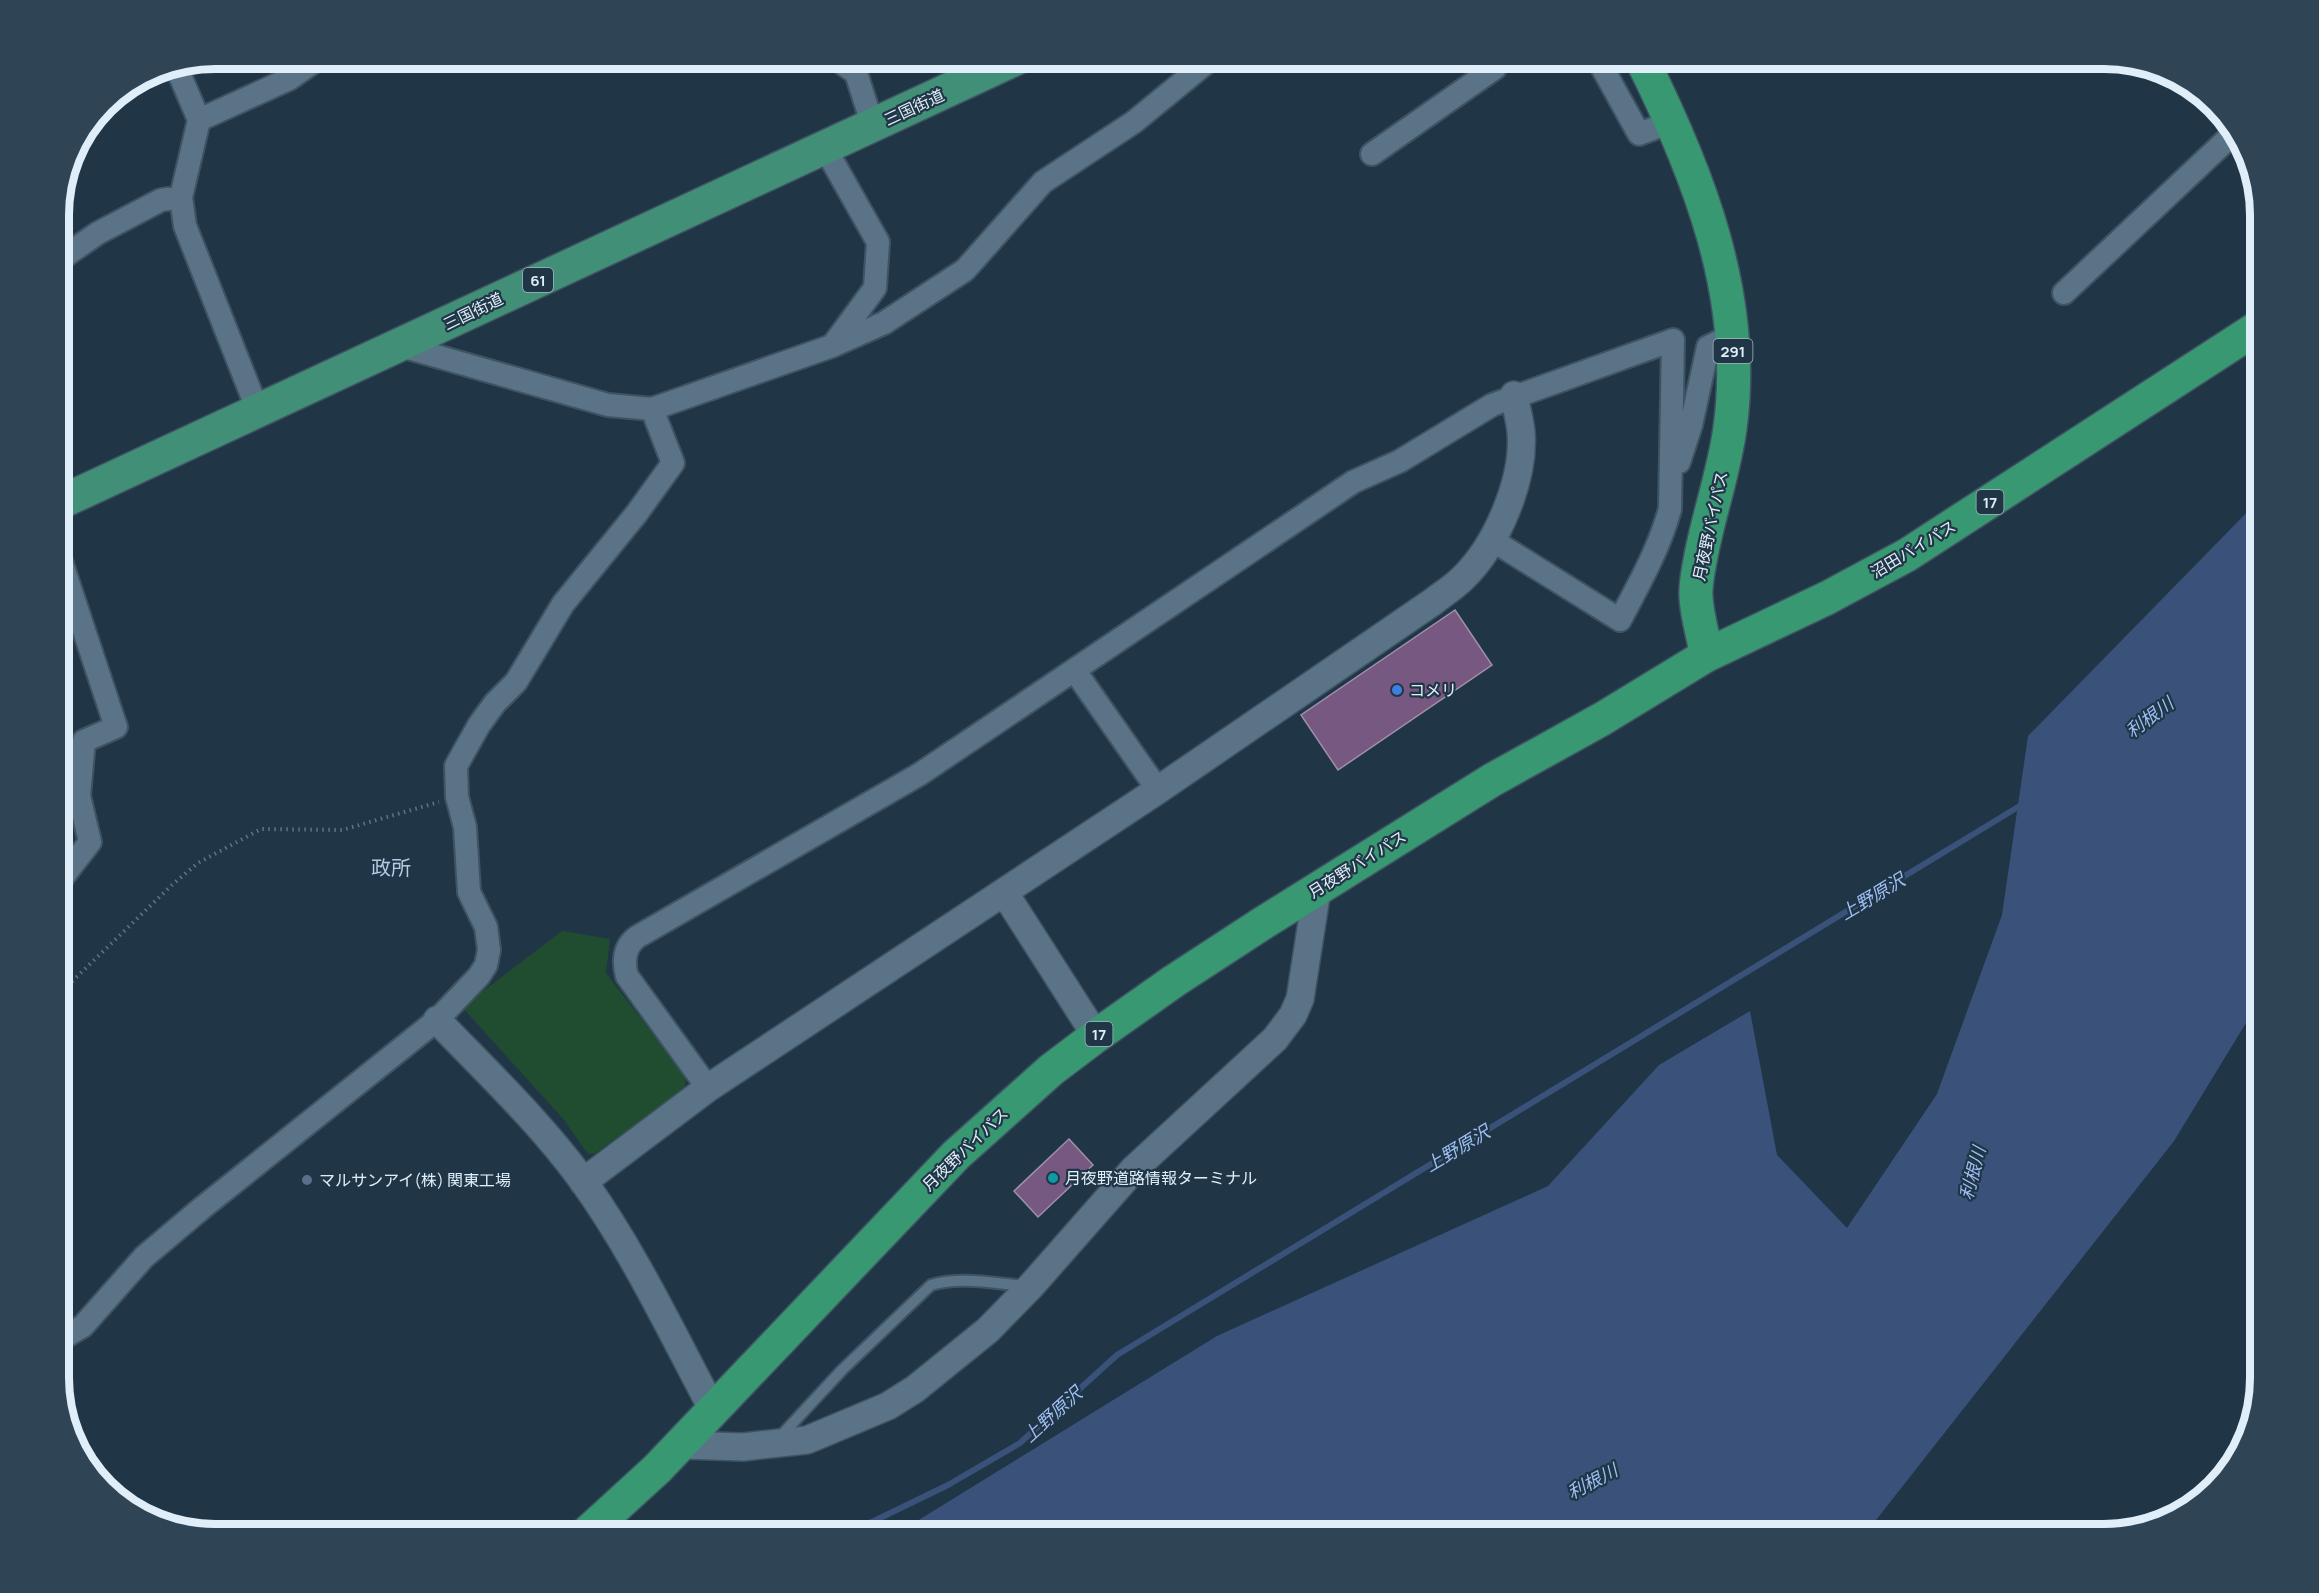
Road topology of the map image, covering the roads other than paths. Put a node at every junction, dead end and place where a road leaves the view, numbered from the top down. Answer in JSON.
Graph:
{"nodes":[{"id":1,"x":303,"y":69,"type":"edge"},
{"id":2,"x":850,"y":69,"type":"edge"},
{"id":3,"x":994,"y":69,"type":"edge"},
{"id":4,"x":1199,"y":69,"type":"edge"},
{"id":5,"x":1494,"y":69,"type":"edge"},
{"id":6,"x":1603,"y":69,"type":"edge"},
{"id":7,"x":1646,"y":69,"type":"edge"},
{"id":8,"x":179,"y":74,"type":"edge"},
{"id":9,"x":199,"y":120,"type":"junction"},
{"id":10,"x":1671,"y":122,"type":"junction"},
{"id":11,"x":873,"y":126,"type":"junction"},
{"id":12,"x":2228,"y":139,"type":"edge"},
{"id":13,"x":825,"y":148,"type":"junction"},
{"id":14,"x":1372,"y":154,"type":"dead end"},
{"id":15,"x":181,"y":197,"type":"junction"},
{"id":16,"x":69,"y":253,"type":"edge"},
{"id":17,"x":2064,"y":293,"type":"dead end"},
{"id":18,"x":2250,"y":332,"type":"edge"},
{"id":19,"x":1732,"y":335,"type":"junction"},
{"id":20,"x":401,"y":346,"type":"junction"},
{"id":21,"x":832,"y":346,"type":"junction"},
{"id":22,"x":1514,"y":395,"type":"junction"},
{"id":23,"x":652,"y":409,"type":"junction"},
{"id":24,"x":258,"y":411,"type":"junction"},
{"id":25,"x":1671,"y":483,"type":"junction"},
{"id":26,"x":69,"y":498,"type":"edge"},
{"id":27,"x":1492,"y":540,"type":"junction"},
{"id":28,"x":69,"y":585,"type":"edge"},
{"id":29,"x":1707,"y":655,"type":"junction"},
{"id":30,"x":1075,"y":671,"type":"junction"},
{"id":31,"x":1158,"y":790,"type":"junction"},
{"id":32,"x":69,"y":869,"type":"edge"},
{"id":33,"x":1317,"y":890,"type":"junction"},
{"id":34,"x":1004,"y":892,"type":"junction"},
{"id":35,"x":437,"y":1020,"type":"junction"},
{"id":36,"x":1096,"y":1036,"type":"junction"},
{"id":37,"x":708,"y":1088,"type":"junction"},
{"id":38,"x":583,"y":1182,"type":"junction"},
{"id":39,"x":1031,"y":1286,"type":"junction"},
{"id":40,"x":69,"y":1334,"type":"edge"},
{"id":41,"x":713,"y":1410,"type":"junction"},
{"id":42,"x":680,"y":1444,"type":"junction"},
{"id":43,"x":773,"y":1444,"type":"junction"},
{"id":44,"x":596,"y":1524,"type":"edge"}],
"edges":[{"from":1,"to":9,"type":"street"},
{"from":2,"to":11,"type":"street"},
{"from":3,"to":11,"type":"main road","name":"三国街道","number":"61"},
{"from":4,"to":21,"type":"street"},
{"from":5,"to":14,"type":"street"},
{"from":6,"to":10,"type":"street"},
{"from":7,"to":10,"type":"highway","name":"月夜野バイパス","number":"291"},
{"from":8,"to":9,"type":"street"},
{"from":9,"to":15,"type":"street"},
{"from":10,"to":19,"type":"highway","name":"月夜野バイパス","number":"291"},
{"from":11,"to":13,"type":"main road","name":"三国街道","number":"61"},
{"from":12,"to":17,"type":"street"},
{"from":13,"to":20,"type":"main road","name":"三国街道","number":"61"},
{"from":13,"to":21,"type":"street"},
{"from":15,"to":16,"type":"street"},
{"from":15,"to":24,"type":"street"},
{"from":18,"to":29,"type":"highway","name":"沼田バイパス","number":"17"},
{"from":19,"to":25,"type":"street"},
{"from":19,"to":29,"type":"highway","name":"月夜野バイパス","number":"291"},
{"from":20,"to":23,"type":"street"},
{"from":20,"to":24,"type":"main road","name":"三国街道","number":"61"},
{"from":21,"to":23,"type":"street"},
{"from":22,"to":25,"type":"street"},
{"from":22,"to":27,"type":"street"},
{"from":22,"to":30,"type":"street"},
{"from":23,"to":35,"type":"street"},
{"from":24,"to":26,"type":"main road","name":"三国街道","number":"61"},
{"from":25,"to":27,"type":"street"},
{"from":27,"to":31,"type":"street"},
{"from":28,"to":32,"type":"street"},
{"from":29,"to":33,"type":"highway","name":"月夜野バイパス","number":"17"},
{"from":30,"to":31,"type":"street"},
{"from":30,"to":37,"type":"street"},
{"from":31,"to":34,"type":"street"},
{"from":33,"to":36,"type":"highway","name":"月夜野バイパス","number":"17"},
{"from":33,"to":39,"type":"street"},
{"from":34,"to":36,"type":"street"},
{"from":34,"to":37,"type":"street"},
{"from":35,"to":38,"type":"street"},
{"from":35,"to":40,"type":"street"},
{"from":36,"to":41,"type":"highway","name":"月夜野バイパス","number":"17"},
{"from":37,"to":38,"type":"street"},
{"from":38,"to":41,"type":"street"},
{"from":39,"to":43,"type":"street"},
{"from":39,"to":43,"type":"lane"},
{"from":41,"to":42,"type":"highway","name":"月夜野バイパス","number":"17"},
{"from":42,"to":43,"type":"street"},
{"from":42,"to":44,"type":"highway","name":"月夜野バイパス","number":"17"}]}
